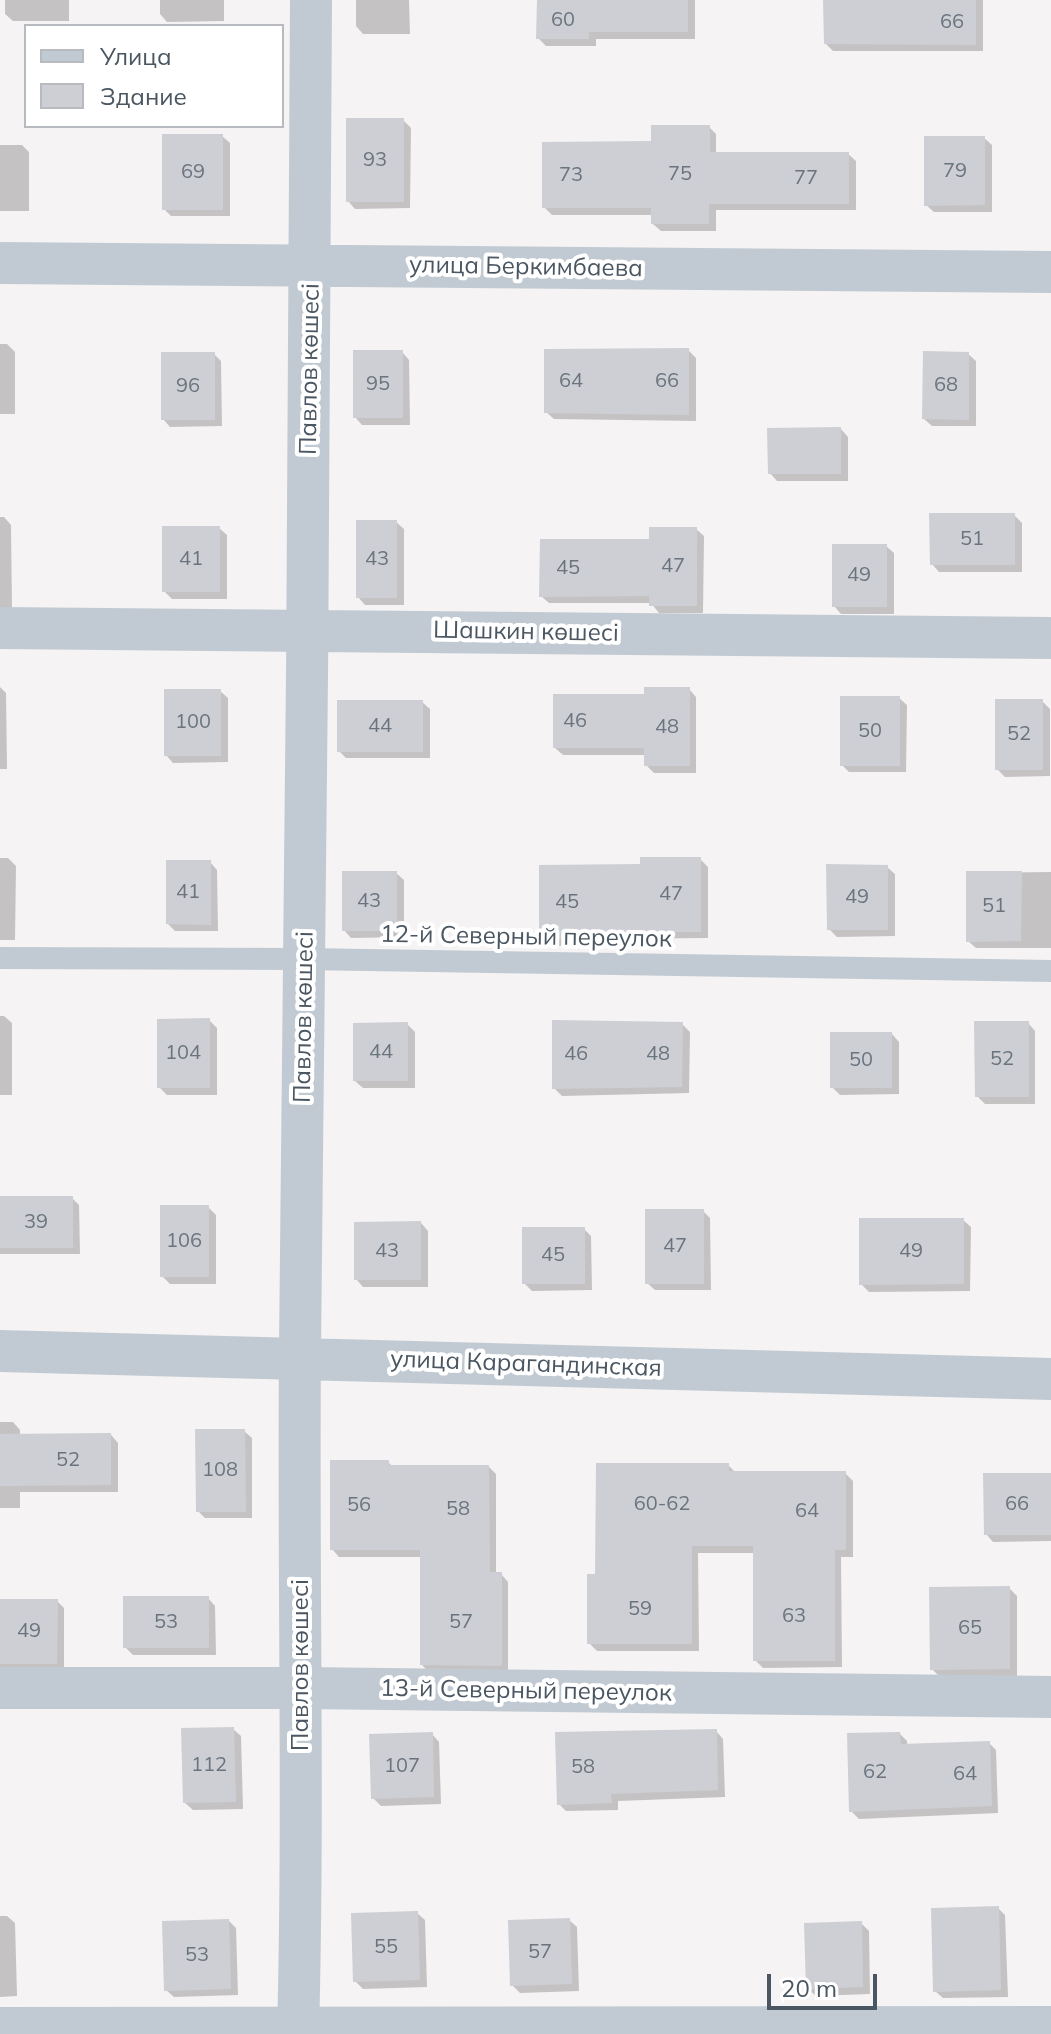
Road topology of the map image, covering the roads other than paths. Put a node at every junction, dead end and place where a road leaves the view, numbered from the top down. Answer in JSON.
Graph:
{"nodes":[{"id":1,"x":311,"y":0,"type":"edge"},
{"id":2,"x":0,"y":263,"type":"edge"},
{"id":3,"x":311,"y":265,"type":"junction"},
{"id":4,"x":1051,"y":272,"type":"edge"},
{"id":5,"x":0,"y":628,"type":"edge"},
{"id":6,"x":308,"y":630,"type":"junction"},
{"id":7,"x":1051,"y":638,"type":"edge"},
{"id":8,"x":0,"y":958,"type":"edge"},
{"id":9,"x":304,"y":959,"type":"junction"},
{"id":10,"x":1051,"y":971,"type":"edge"},
{"id":11,"x":0,"y":1351,"type":"edge"},
{"id":12,"x":300,"y":1357,"type":"junction"},
{"id":13,"x":1051,"y":1379,"type":"edge"},
{"id":14,"x":0,"y":1688,"type":"edge"},
{"id":15,"x":302,"y":1688,"type":"junction"},
{"id":16,"x":1051,"y":1697,"type":"edge"},
{"id":17,"x":1051,"y":2027,"type":"edge"},
{"id":18,"x":0,"y":2028,"type":"edge"},
{"id":19,"x":298,"y":2031,"type":"edge"}],
"edges":[{"from":1,"to":3,"type":"street","name":"Павлов көшесі"},
{"from":2,"to":3,"type":"street","name":"улица Беркимбаева"},
{"from":3,"to":4,"type":"street","name":"улица Беркимбаева"},
{"from":3,"to":6,"type":"street","name":"Павлов көшесі"},
{"from":5,"to":6,"type":"street","name":"Шашкин көшесі"},
{"from":6,"to":7,"type":"street","name":"Шашкин көшесі"},
{"from":6,"to":9,"type":"street","name":"Павлов көшесі"},
{"from":8,"to":9,"type":"lane","name":"12-й Северный переулок"},
{"from":9,"to":10,"type":"lane","name":"12-й Северный переулок"},
{"from":9,"to":12,"type":"street","name":"Павлов көшесі"},
{"from":11,"to":12,"type":"street","name":"улица Карагандинская"},
{"from":12,"to":13,"type":"street","name":"улица Карагандинская"},
{"from":12,"to":15,"type":"street","name":"Павлов көшесі"},
{"from":14,"to":15,"type":"street","name":"13-й Северный переулок"},
{"from":15,"to":16,"type":"street","name":"13-й Северный переулок"},
{"from":15,"to":19,"type":"street","name":"Павлов көшесі"},
{"from":17,"to":19,"type":"street"},
{"from":18,"to":19,"type":"street"}]}
